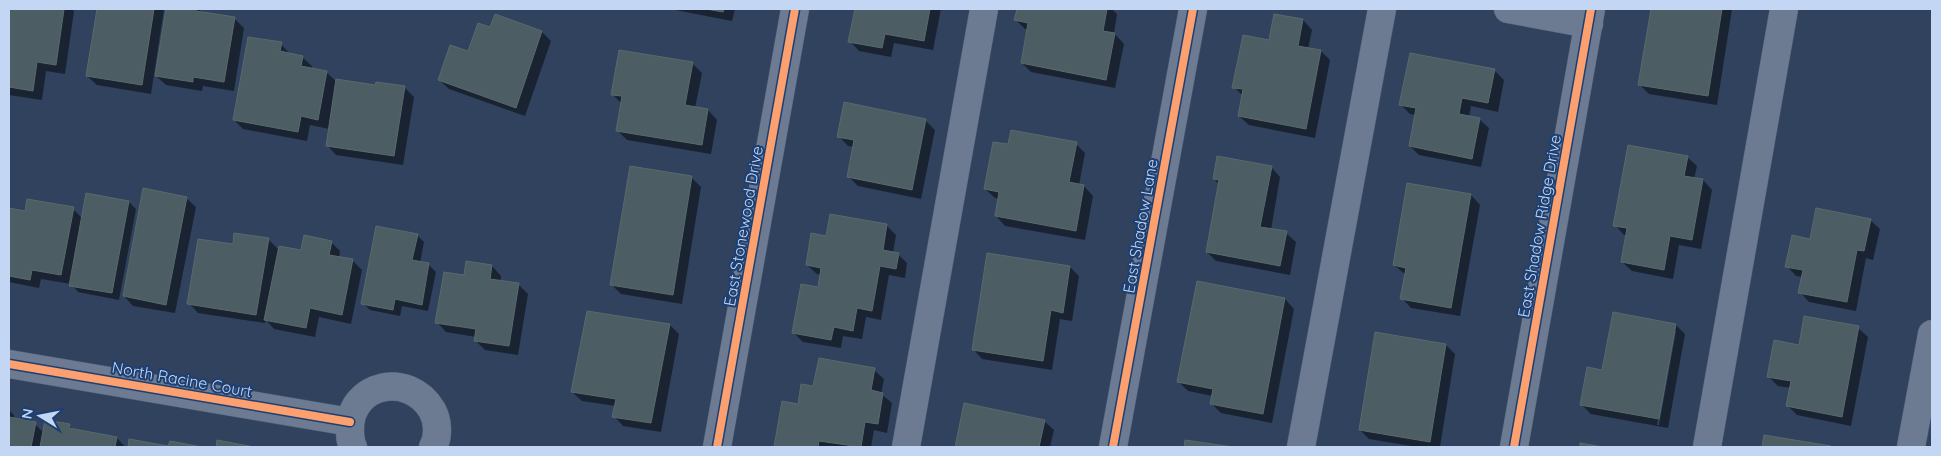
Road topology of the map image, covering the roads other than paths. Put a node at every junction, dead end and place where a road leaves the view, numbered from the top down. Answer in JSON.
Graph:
{"nodes":[{"id":1,"x":795,"y":9,"type":"edge"},
{"id":2,"x":984,"y":9,"type":"edge"},
{"id":3,"x":1194,"y":9,"type":"edge"},
{"id":4,"x":1382,"y":9,"type":"edge"},
{"id":5,"x":1508,"y":9,"type":"edge"},
{"id":6,"x":1784,"y":9,"type":"edge"},
{"id":7,"x":1590,"y":16,"type":"edge"},
{"id":8,"x":1932,"y":334,"type":"edge"},
{"id":9,"x":9,"y":364,"type":"edge"},
{"id":10,"x":351,"y":434,"type":"edge"},
{"id":11,"x":433,"y":447,"type":"edge"},
{"id":12,"x":718,"y":447,"type":"edge"},
{"id":13,"x":906,"y":447,"type":"edge"},
{"id":14,"x":1113,"y":447,"type":"edge"},
{"id":15,"x":1301,"y":447,"type":"edge"},
{"id":16,"x":1514,"y":447,"type":"edge"},
{"id":17,"x":1707,"y":447,"type":"edge"},
{"id":18,"x":1911,"y":447,"type":"edge"}],
"edges":[{"from":1,"to":12,"type":"street","name":"East Stonewood Drive"},
{"from":2,"to":13,"type":"street"},
{"from":3,"to":14,"type":"street","name":"East Shadow Lane"},
{"from":4,"to":15,"type":"street"},
{"from":5,"to":7,"type":"street"},
{"from":6,"to":17,"type":"street"},
{"from":7,"to":16,"type":"street","name":"East Shadow Ridge Drive"},
{"from":8,"to":18,"type":"street"},
{"from":9,"to":10,"type":"street","name":"North Racine Court"},
{"from":10,"to":11,"type":"street","name":"North Racine Court"}]}
